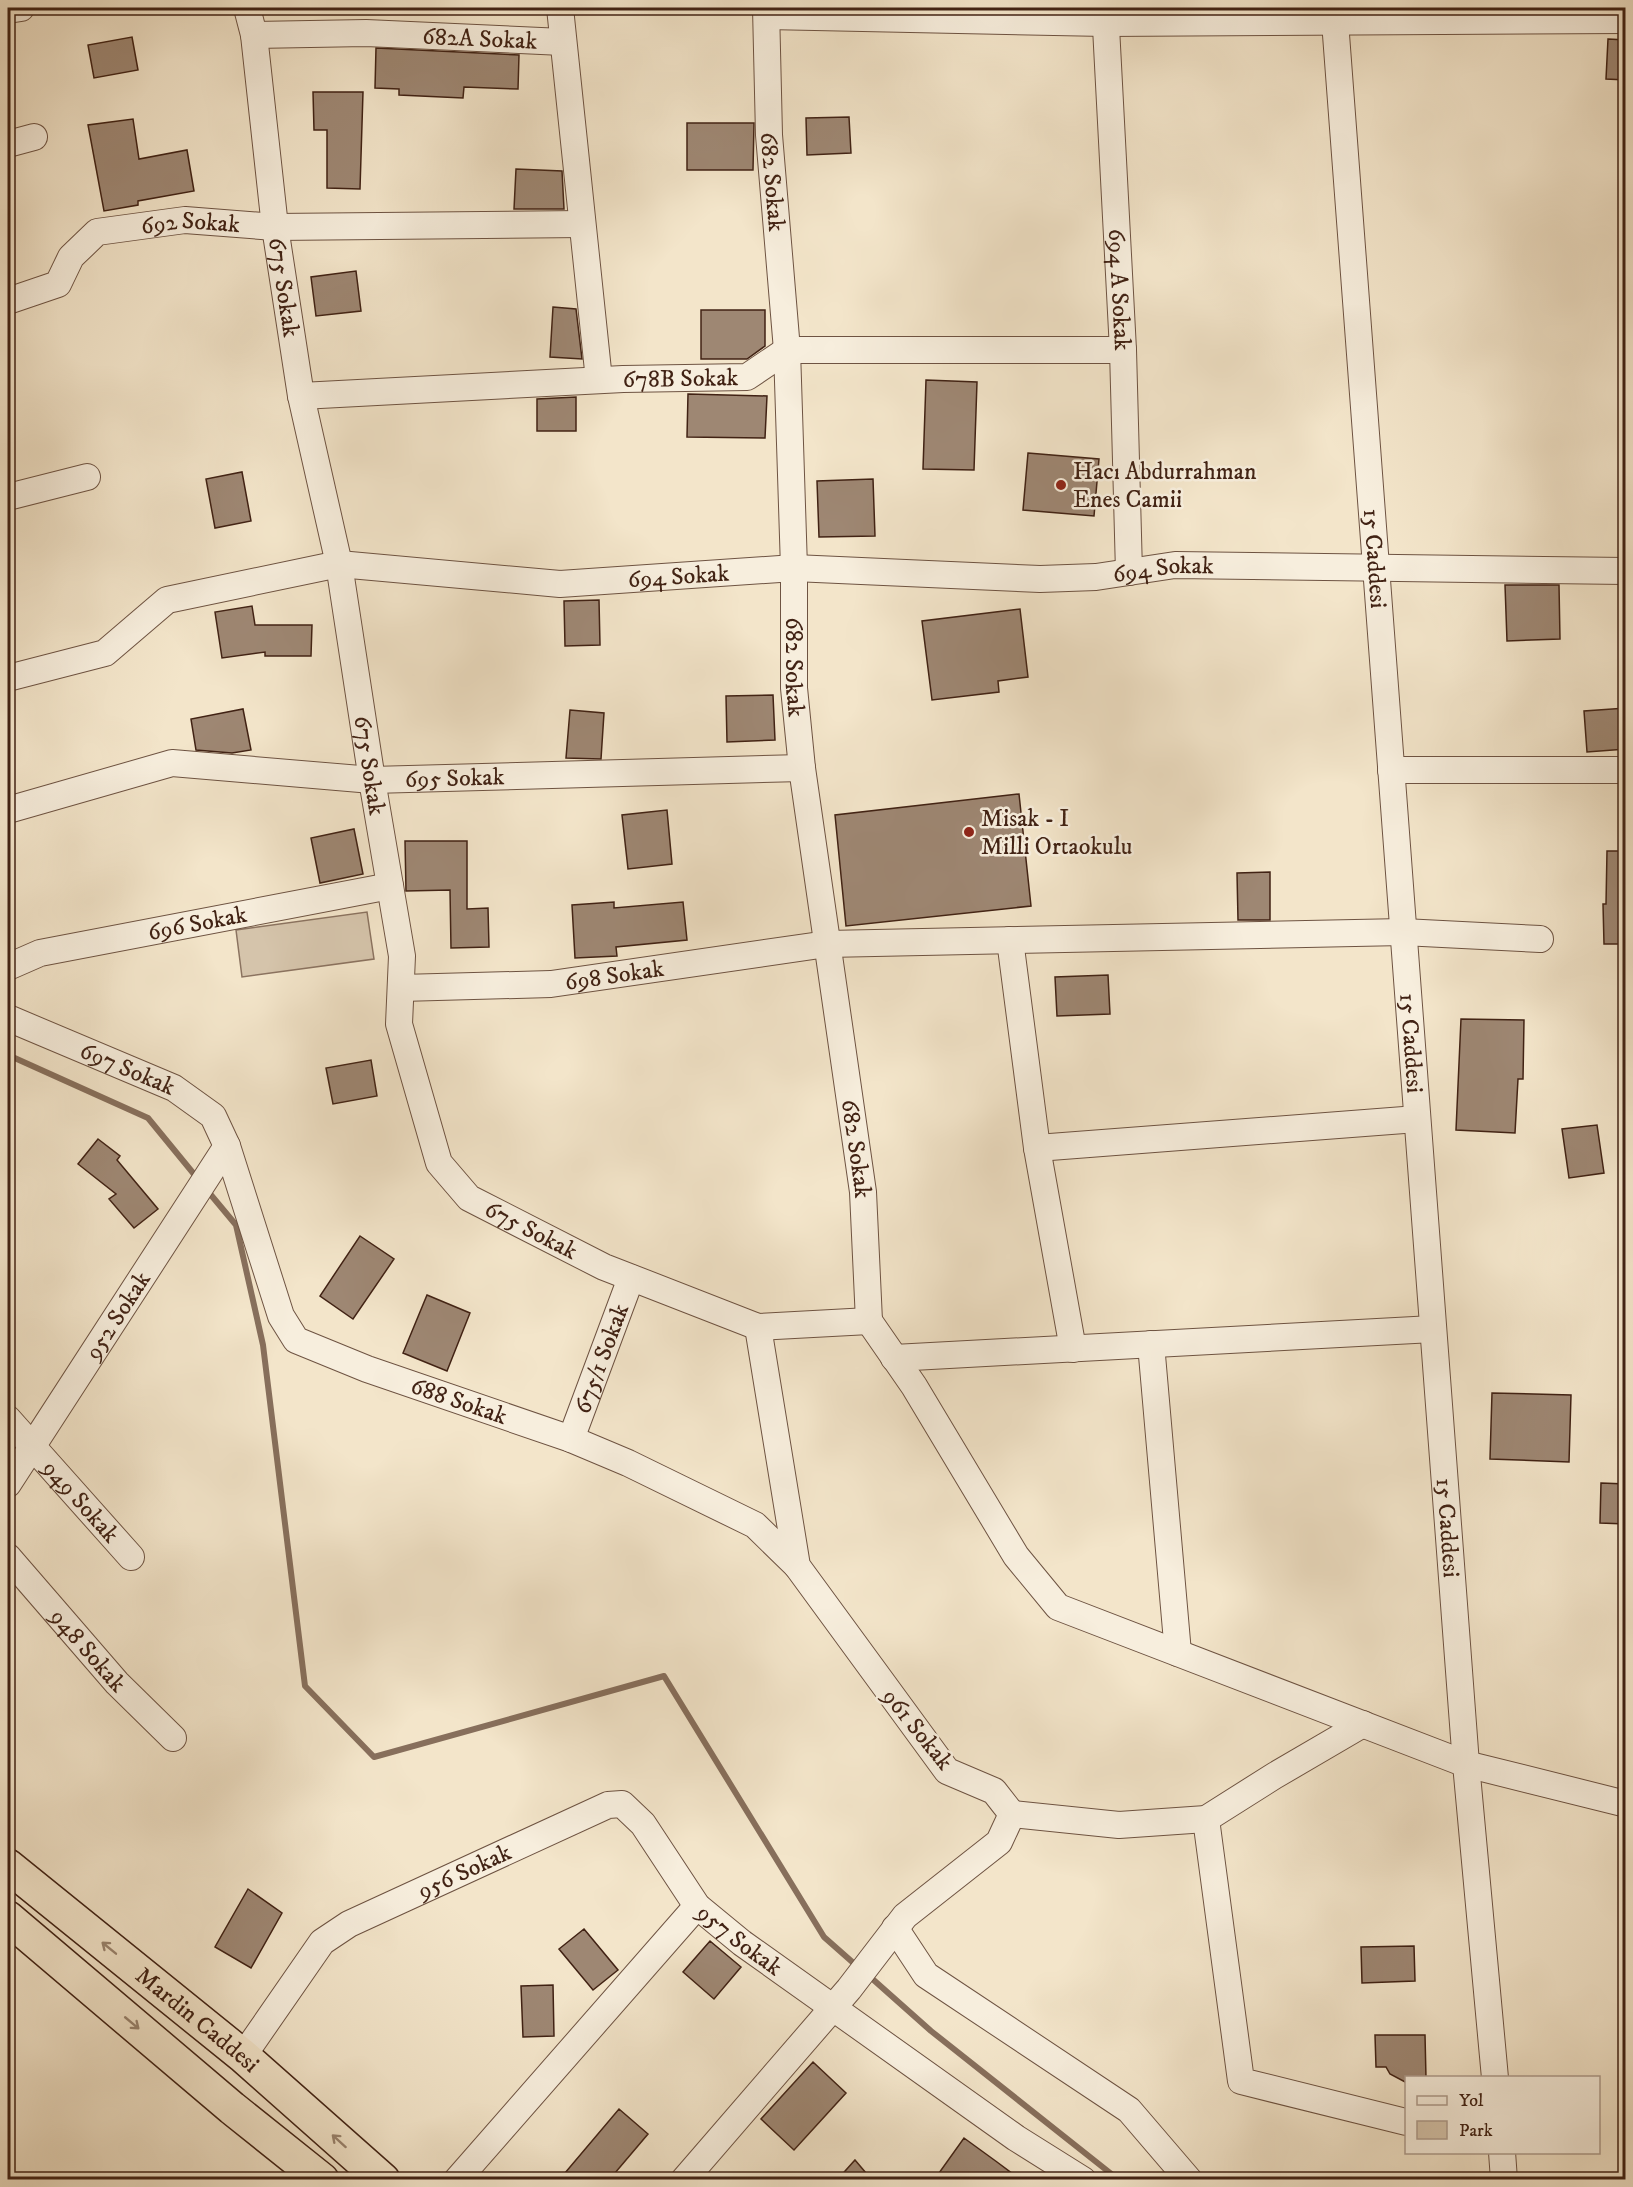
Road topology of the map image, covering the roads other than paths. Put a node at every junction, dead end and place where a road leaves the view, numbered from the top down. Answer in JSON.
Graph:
{"nodes":[{"id":1,"x":21,"y":8,"type":"edge"},
{"id":2,"x":247,"y":8,"type":"edge"},
{"id":3,"x":560,"y":8,"type":"edge"},
{"id":4,"x":8,"y":10,"type":"edge"},
{"id":5,"x":766,"y":12,"type":"edge"},
{"id":6,"x":1334,"y":14,"type":"edge"},
{"id":7,"x":1105,"y":15,"type":"edge"},
{"id":8,"x":1626,"y":20,"type":"edge"},
{"id":9,"x":254,"y":35,"type":"junction"},
{"id":10,"x":563,"y":42,"type":"junction"},
{"id":11,"x":34,"y":137,"type":"dead end"},
{"id":12,"x":8,"y":144,"type":"edge"},
{"id":13,"x":582,"y":224,"type":"junction"},
{"id":14,"x":275,"y":227,"type":"junction"},
{"id":15,"x":8,"y":301,"type":"edge"},
{"id":16,"x":787,"y":350,"type":"junction"},
{"id":17,"x":1123,"y":350,"type":"junction"},
{"id":18,"x":599,"y":380,"type":"junction"},
{"id":19,"x":301,"y":396,"type":"junction"},
{"id":20,"x":87,"y":477,"type":"dead end"},
{"id":21,"x":8,"y":498,"type":"edge"},
{"id":22,"x":339,"y":564,"type":"junction"},
{"id":23,"x":794,"y":568,"type":"junction"},
{"id":24,"x":1376,"y":568,"type":"junction"},
{"id":25,"x":1129,"y":572,"type":"junction"},
{"id":26,"x":1626,"y":572,"type":"edge"},
{"id":27,"x":8,"y":678,"type":"edge"},
{"id":28,"x":802,"y":768,"type":"junction"},
{"id":29,"x":1391,"y":770,"type":"junction"},
{"id":30,"x":1626,"y":770,"type":"edge"},
{"id":31,"x":372,"y":780,"type":"junction"},
{"id":32,"x":8,"y":810,"type":"edge"},
{"id":33,"x":390,"y":886,"type":"junction"},
{"id":34,"x":1403,"y":932,"type":"junction"},
{"id":35,"x":1540,"y":939,"type":"dead end"},
{"id":36,"x":1010,"y":940,"type":"junction"},
{"id":37,"x":827,"y":944,"type":"junction"},
{"id":38,"x":8,"y":967,"type":"edge"},
{"id":39,"x":401,"y":988,"type":"junction"},
{"id":40,"x":8,"y":1018,"type":"edge"},
{"id":41,"x":1417,"y":1119,"type":"junction"},
{"id":42,"x":227,"y":1146,"type":"junction"},
{"id":43,"x":1037,"y":1148,"type":"junction"},
{"id":44,"x":631,"y":1278,"type":"junction"},
{"id":45,"x":869,"y":1321,"type":"junction"},
{"id":46,"x":758,"y":1327,"type":"junction"},
{"id":47,"x":1433,"y":1329,"type":"junction"},
{"id":48,"x":1151,"y":1344,"type":"junction"},
{"id":49,"x":1072,"y":1349,"type":"junction"},
{"id":50,"x":894,"y":1358,"type":"junction"},
{"id":51,"x":8,"y":1419,"type":"edge"},
{"id":52,"x":571,"y":1439,"type":"junction"},
{"id":53,"x":32,"y":1446,"type":"junction"},
{"id":54,"x":8,"y":1485,"type":"edge"},
{"id":55,"x":8,"y":1557,"type":"edge"},
{"id":56,"x":131,"y":1557,"type":"dead end"},
{"id":57,"x":796,"y":1566,"type":"junction"},
{"id":58,"x":1178,"y":1653,"type":"junction"},
{"id":59,"x":1363,"y":1724,"type":"junction"},
{"id":60,"x":173,"y":1738,"type":"dead end"},
{"id":61,"x":1466,"y":1764,"type":"junction"},
{"id":62,"x":1626,"y":1804,"type":"edge"},
{"id":63,"x":1012,"y":1814,"type":"junction"},
{"id":64,"x":1206,"y":1819,"type":"junction"},
{"id":65,"x":8,"y":1866,"type":"edge"},
{"id":66,"x":697,"y":1906,"type":"junction"},
{"id":67,"x":8,"y":1918,"type":"edge"},
{"id":68,"x":891,"y":1934,"type":"junction"},
{"id":69,"x":841,"y":1998,"type":"junction"},
{"id":70,"x":243,"y":2056,"type":"junction"},
{"id":71,"x":1495,"y":2076,"type":"edge"},
{"id":72,"x":1405,"y":2121,"type":"edge"},
{"id":73,"x":1502,"y":2154,"type":"edge"},
{"id":74,"x":313,"y":2177,"type":"edge"},
{"id":75,"x":382,"y":2180,"type":"edge"},
{"id":76,"x":457,"y":2180,"type":"edge"},
{"id":77,"x":684,"y":2180,"type":"edge"},
{"id":78,"x":1083,"y":2180,"type":"edge"},
{"id":79,"x":1189,"y":2180,"type":"edge"},
{"id":80,"x":1504,"y":2180,"type":"edge"}],
"edges":[{"from":1,"to":4,"type":"street"},
{"from":2,"to":9,"type":"street","name":"675 Sokak"},
{"from":3,"to":10,"type":"street"},
{"from":5,"to":7,"type":"street"},
{"from":5,"to":16,"type":"street","name":"682 Sokak"},
{"from":6,"to":7,"type":"street"},
{"from":6,"to":8,"type":"street"},
{"from":6,"to":24,"type":"street","name":"15 Caddesi"},
{"from":7,"to":17,"type":"street","name":"694 A Sokak"},
{"from":9,"to":10,"type":"street","name":"682A Sokak"},
{"from":9,"to":14,"type":"street","name":"675 Sokak"},
{"from":10,"to":13,"type":"street"},
{"from":11,"to":12,"type":"street"},
{"from":13,"to":14,"type":"street","name":"692 Sokak"},
{"from":13,"to":18,"type":"street"},
{"from":14,"to":15,"type":"street","name":"692 Sokak"},
{"from":14,"to":19,"type":"street","name":"675 Sokak"},
{"from":16,"to":17,"type":"street"},
{"from":16,"to":18,"type":"street","name":"678B Sokak"},
{"from":16,"to":23,"type":"street","name":"682 Sokak"},
{"from":17,"to":25,"type":"street","name":"694 A Sokak"},
{"from":18,"to":19,"type":"street","name":"678B Sokak"},
{"from":19,"to":22,"type":"street","name":"675 Sokak"},
{"from":20,"to":21,"type":"street"},
{"from":22,"to":23,"type":"street","name":"694 Sokak"},
{"from":22,"to":27,"type":"street","name":"694 Sokak"},
{"from":22,"to":31,"type":"street","name":"675 Sokak"},
{"from":23,"to":25,"type":"street","name":"694 Sokak"},
{"from":23,"to":28,"type":"street","name":"682 Sokak"},
{"from":24,"to":25,"type":"street","name":"694 Sokak"},
{"from":24,"to":26,"type":"street","name":"694 Sokak"},
{"from":24,"to":29,"type":"street","name":"15 Caddesi"},
{"from":28,"to":31,"type":"street","name":"695 Sokak"},
{"from":28,"to":37,"type":"street","name":"682 Sokak"},
{"from":29,"to":30,"type":"street"},
{"from":29,"to":34,"type":"street","name":"15 Caddesi"},
{"from":31,"to":32,"type":"street","name":"695 Sokak"},
{"from":31,"to":33,"type":"street","name":"675 Sokak"},
{"from":33,"to":38,"type":"street","name":"696 Sokak"},
{"from":33,"to":39,"type":"street","name":"675 Sokak"},
{"from":34,"to":35,"type":"street","name":"698 Sokak"},
{"from":34,"to":36,"type":"street","name":"698 Sokak"},
{"from":34,"to":41,"type":"street","name":"15 Caddesi"},
{"from":36,"to":37,"type":"street","name":"698 Sokak"},
{"from":36,"to":43,"type":"street"},
{"from":37,"to":39,"type":"street","name":"698 Sokak"},
{"from":37,"to":45,"type":"street","name":"682 Sokak"},
{"from":39,"to":44,"type":"street","name":"675 Sokak"},
{"from":40,"to":42,"type":"street","name":"697 Sokak"},
{"from":41,"to":43,"type":"street"},
{"from":41,"to":47,"type":"street","name":"15 Caddesi"},
{"from":42,"to":52,"type":"street","name":"688 Sokak"},
{"from":42,"to":53,"type":"street","name":"952 Sokak"},
{"from":43,"to":49,"type":"street"},
{"from":44,"to":46,"type":"street","name":"675 Sokak"},
{"from":44,"to":52,"type":"street","name":"675/1 Sokak"},
{"from":45,"to":46,"type":"street"},
{"from":45,"to":50,"type":"street"},
{"from":46,"to":57,"type":"street","name":"961 Sokak"},
{"from":47,"to":48,"type":"street"},
{"from":47,"to":61,"type":"street","name":"15 Caddesi"},
{"from":48,"to":49,"type":"street"},
{"from":48,"to":58,"type":"street"},
{"from":49,"to":50,"type":"street"},
{"from":50,"to":58,"type":"street"},
{"from":51,"to":53,"type":"street","name":"949 Sokak"},
{"from":52,"to":57,"type":"street","name":"688 Sokak"},
{"from":53,"to":54,"type":"street","name":"952 Sokak"},
{"from":53,"to":56,"type":"street","name":"949 Sokak"},
{"from":55,"to":60,"type":"street","name":"948 Sokak"},
{"from":57,"to":63,"type":"street","name":"961 Sokak"},
{"from":58,"to":59,"type":"street"},
{"from":59,"to":61,"type":"street"},
{"from":59,"to":64,"type":"street"},
{"from":61,"to":62,"type":"street"},
{"from":61,"to":71,"type":"street","name":"15 Caddesi"},
{"from":63,"to":64,"type":"street"},
{"from":63,"to":68,"type":"street"},
{"from":64,"to":72,"type":"street"},
{"from":70,"to":65,"type":"highway","name":"Mardin Caddesi","one_way":true},
{"from":66,"to":69,"type":"street","name":"957 Sokak"},
{"from":66,"to":70,"type":"street","name":"956 Sokak"},
{"from":66,"to":76,"type":"street","name":"957 Sokak"},
{"from":67,"to":74,"type":"highway","name":"Mardin Caddesi","one_way":true},
{"from":68,"to":69,"type":"street"},
{"from":68,"to":79,"type":"street"},
{"from":69,"to":77,"type":"street"},
{"from":69,"to":78,"type":"street","name":"957 Sokak"},
{"from":75,"to":70,"type":"highway","name":"Mardin Caddesi","one_way":true},
{"from":73,"to":80,"type":"street"}]}
